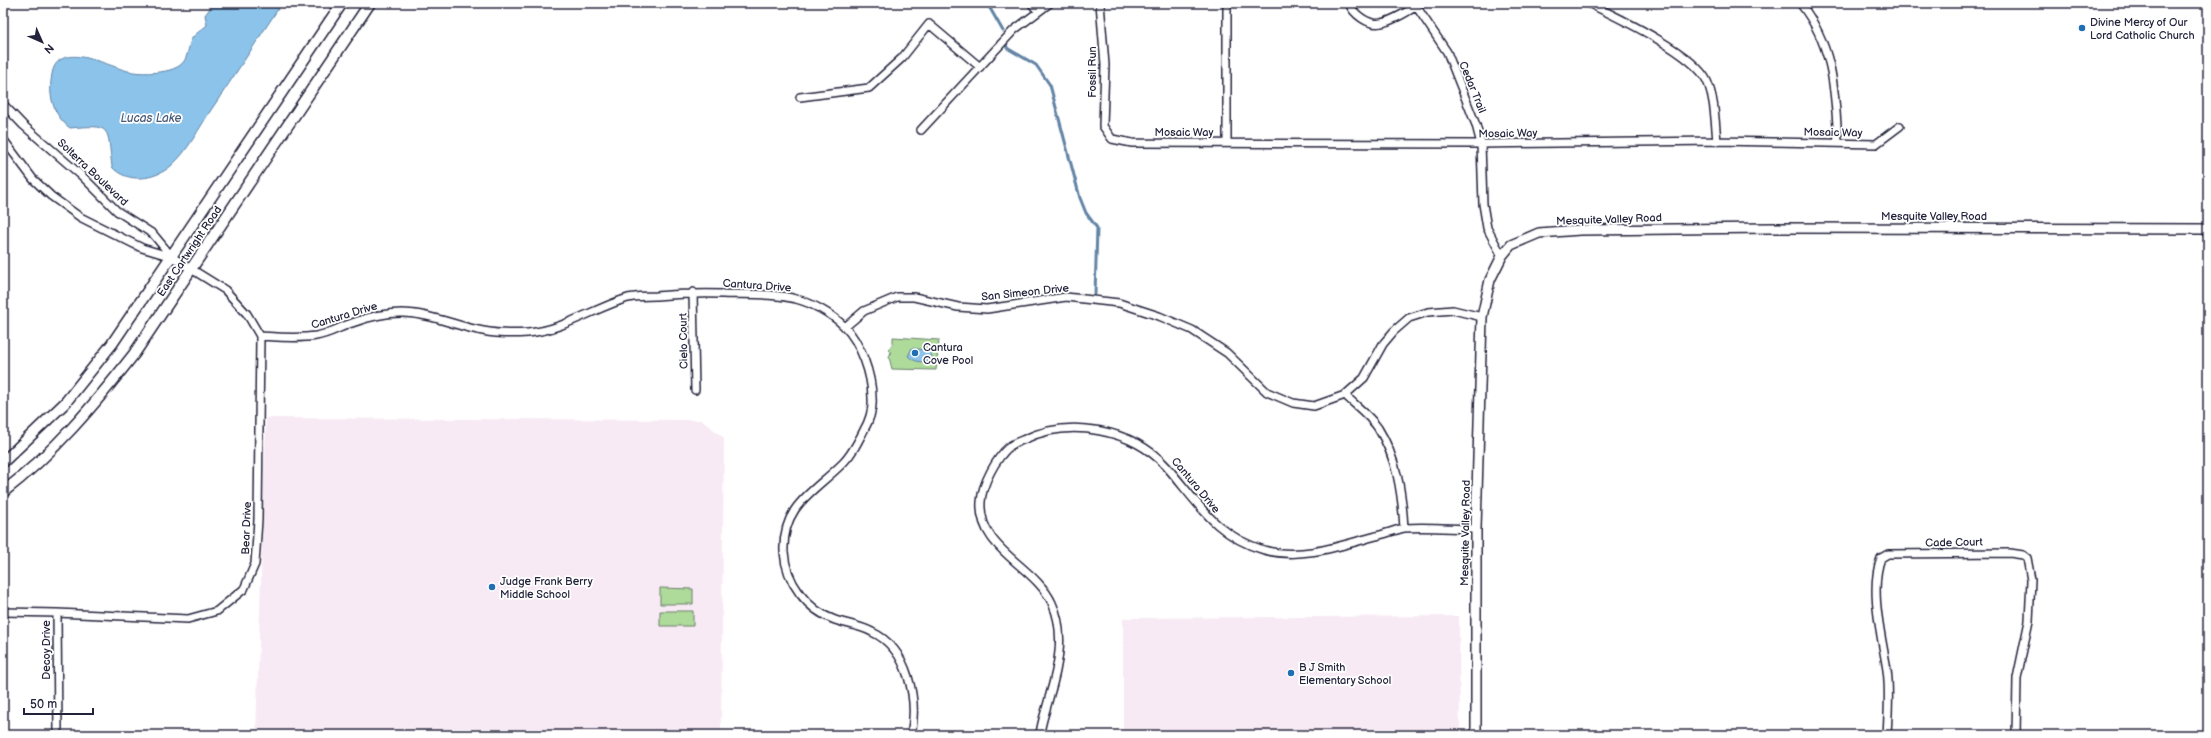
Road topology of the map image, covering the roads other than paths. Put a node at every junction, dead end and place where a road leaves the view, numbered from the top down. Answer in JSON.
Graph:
{"nodes":[{"id":1,"x":342,"y":3,"type":"edge"},
{"id":2,"x":370,"y":3,"type":"edge"},
{"id":3,"x":1031,"y":3,"type":"edge"},
{"id":4,"x":1050,"y":3,"type":"edge"},
{"id":5,"x":1100,"y":3,"type":"edge"},
{"id":6,"x":1228,"y":3,"type":"edge"},
{"id":7,"x":1349,"y":3,"type":"edge"},
{"id":8,"x":1588,"y":3,"type":"edge"},
{"id":9,"x":1800,"y":3,"type":"edge"},
{"id":10,"x":1417,"y":4,"type":"edge"},
{"id":11,"x":1038,"y":11,"type":"junction"},
{"id":12,"x":980,"y":67,"type":"junction"},
{"id":13,"x":800,"y":97,"type":"dead end"},
{"id":14,"x":3,"y":104,"type":"edge"},
{"id":15,"x":1900,"y":126,"type":"dead end"},
{"id":16,"x":921,"y":130,"type":"dead end"},
{"id":17,"x":3,"y":139,"type":"edge"},
{"id":18,"x":1112,"y":139,"type":"joint"},
{"id":19,"x":1717,"y":142,"type":"junction"},
{"id":20,"x":1838,"y":142,"type":"junction"},
{"id":21,"x":1227,"y":143,"type":"junction"},
{"id":22,"x":1481,"y":144,"type":"junction"},
{"id":23,"x":2208,"y":229,"type":"edge"},
{"id":24,"x":1502,"y":256,"type":"junction"},
{"id":25,"x":172,"y":257,"type":"junction"},
{"id":26,"x":191,"y":269,"type":"junction"},
{"id":27,"x":693,"y":292,"type":"junction"},
{"id":28,"x":1482,"y":317,"type":"junction"},
{"id":29,"x":845,"y":327,"type":"junction"},
{"id":30,"x":260,"y":336,"type":"junction"},
{"id":31,"x":695,"y":390,"type":"dead end"},
{"id":32,"x":1345,"y":395,"type":"junction"},
{"id":33,"x":3,"y":462,"type":"edge"},
{"id":34,"x":3,"y":492,"type":"edge"},
{"id":35,"x":1404,"y":528,"type":"junction"},
{"id":36,"x":1476,"y":529,"type":"junction"},
{"id":37,"x":3,"y":612,"type":"edge"},
{"id":38,"x":57,"y":612,"type":"junction"},
{"id":39,"x":58,"y":735,"type":"edge"},
{"id":40,"x":911,"y":735,"type":"edge"},
{"id":41,"x":1040,"y":735,"type":"edge"},
{"id":42,"x":1476,"y":735,"type":"edge"},
{"id":43,"x":1887,"y":735,"type":"edge"},
{"id":44,"x":2016,"y":735,"type":"edge"}],
"edges":[{"from":1,"to":25,"type":"main road","name":"East Cartwright Road"},
{"from":2,"to":26,"type":"main road","name":"East Cartwright Road"},
{"from":3,"to":11,"type":"street"},
{"from":4,"to":11,"type":"street"},
{"from":5,"to":18,"type":"street","name":"Fossil Run"},
{"from":6,"to":21,"type":"street"},
{"from":7,"to":10,"type":"street"},
{"from":8,"to":19,"type":"street"},
{"from":9,"to":20,"type":"street"},
{"from":10,"to":22,"type":"street","name":"Cedar Trail"},
{"from":11,"to":12,"type":"street"},
{"from":12,"to":13,"type":"street"},
{"from":12,"to":16,"type":"street"},
{"from":14,"to":25,"type":"street","name":"Solterra Boulevard"},
{"from":15,"to":20,"type":"street","name":"Mosaic Way"},
{"from":17,"to":25,"type":"street"},
{"from":18,"to":21,"type":"street","name":"Mosaic Way"},
{"from":19,"to":20,"type":"street","name":"Mosaic Way"},
{"from":19,"to":22,"type":"street","name":"Mosaic Way"},
{"from":21,"to":22,"type":"street","name":"Mosaic Way"},
{"from":22,"to":24,"type":"street","name":"Cedar Trail"},
{"from":23,"to":24,"type":"street","name":"Mesquite Valley Road"},
{"from":24,"to":28,"type":"street","name":"Mesquite Valley Road"},
{"from":25,"to":26,"type":"street","name":"Bear Drive"},
{"from":25,"to":33,"type":"main road","name":"East Cartwright Road"},
{"from":26,"to":30,"type":"street","name":"Bear Drive"},
{"from":26,"to":34,"type":"main road","name":"East Cartwright Road"},
{"from":27,"to":29,"type":"street","name":"Cantura Drive"},
{"from":27,"to":30,"type":"street","name":"Cantura Drive"},
{"from":27,"to":31,"type":"street","name":"Cielo Court"},
{"from":28,"to":32,"type":"street","name":"San Simeon Drive"},
{"from":28,"to":36,"type":"street","name":"Mesquite Valley Road"},
{"from":29,"to":32,"type":"street","name":"San Simeon Drive"},
{"from":29,"to":40,"type":"street","name":"Cantura Drive"},
{"from":30,"to":38,"type":"street","name":"Bear Drive"},
{"from":32,"to":35,"type":"street"},
{"from":35,"to":36,"type":"street","name":"Cantura Drive"},
{"from":35,"to":41,"type":"street","name":"Cantura Drive"},
{"from":36,"to":42,"type":"street","name":"Mesquite Valley Road"},
{"from":37,"to":38,"type":"street","name":"Bear Drive"},
{"from":38,"to":39,"type":"street","name":"Decoy Drive"},
{"from":43,"to":44,"type":"street","name":"Cade Court"}]}
